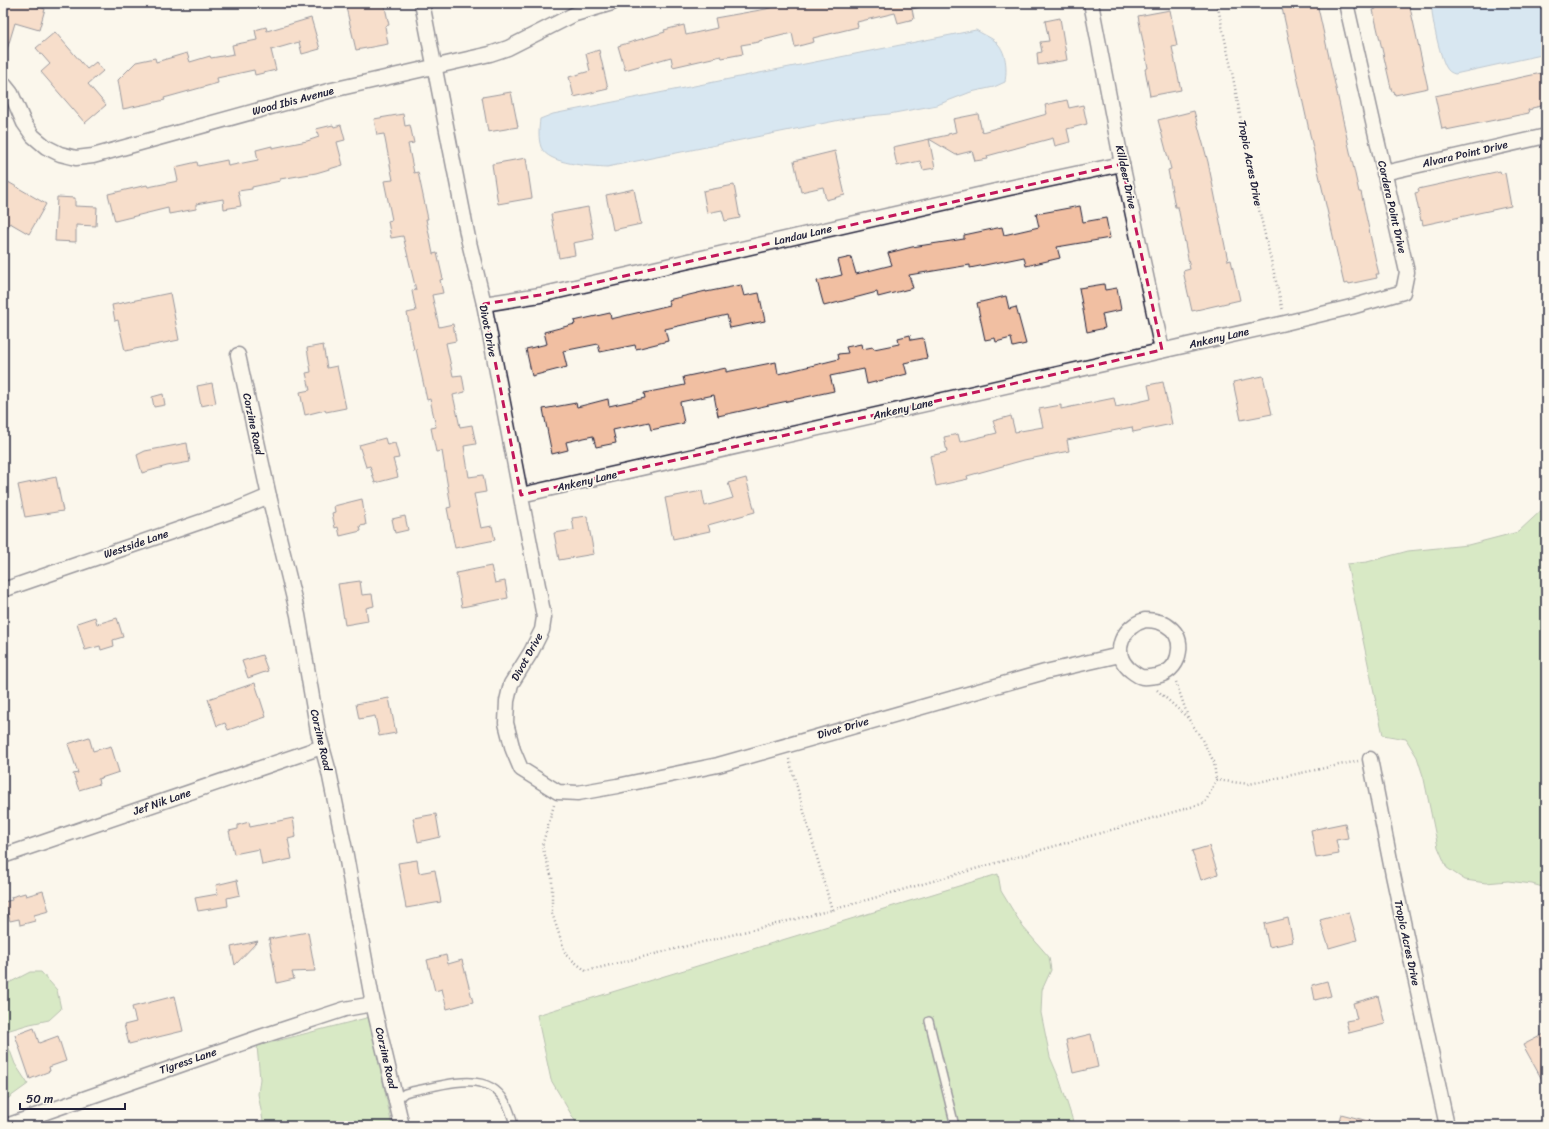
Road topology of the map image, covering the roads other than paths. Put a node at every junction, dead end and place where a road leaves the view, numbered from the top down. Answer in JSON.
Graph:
{"nodes":[{"id":1,"x":422,"y":3,"type":"edge"},
{"id":2,"x":612,"y":3,"type":"edge"},
{"id":3,"x":1091,"y":3,"type":"edge"},
{"id":4,"x":1346,"y":3,"type":"edge"},
{"id":5,"x":435,"y":66,"type":"junction"},
{"id":6,"x":3,"y":82,"type":"edge"},
{"id":7,"x":1546,"y":136,"type":"edge"},
{"id":8,"x":1122,"y":164,"type":"junction"},
{"id":9,"x":1384,"y":173,"type":"junction"},
{"id":10,"x":484,"y":304,"type":"junction"},
{"id":11,"x":1285,"y":323,"type":"joint"},
{"id":12,"x":1162,"y":350,"type":"junction"},
{"id":13,"x":238,"y":355,"type":"dead end"},
{"id":14,"x":521,"y":495,"type":"junction"},
{"id":15,"x":269,"y":496,"type":"junction"},
{"id":16,"x":3,"y":590,"type":"edge"},
{"id":17,"x":1120,"y":655,"type":"junction"},
{"id":18,"x":322,"y":747,"type":"junction"},
{"id":19,"x":1370,"y":759,"type":"road end"},
{"id":20,"x":3,"y":856,"type":"edge"},
{"id":21,"x":373,"y":1004,"type":"junction"},
{"id":22,"x":929,"y":1021,"type":"dead end"},
{"id":23,"x":396,"y":1100,"type":"junction"},
{"id":24,"x":6,"y":1126,"type":"edge"},
{"id":25,"x":402,"y":1126,"type":"edge"},
{"id":26,"x":514,"y":1126,"type":"edge"},
{"id":27,"x":955,"y":1126,"type":"edge"},
{"id":28,"x":1447,"y":1126,"type":"edge"}],
"edges":[{"from":1,"to":5,"type":"street","name":"Divot Drive"},
{"from":2,"to":5,"type":"street","name":"Wood Ibis Avenue"},
{"from":3,"to":8,"type":"street","name":"Killdeer Drive"},
{"from":4,"to":9,"type":"street","name":"Cordera Point Drive"},
{"from":5,"to":6,"type":"street","name":"Wood Ibis Avenue"},
{"from":5,"to":10,"type":"street","name":"Divot Drive"},
{"from":7,"to":9,"type":"street","name":"Alvara Point Drive"},
{"from":8,"to":10,"type":"street","name":"Landau Lane"},
{"from":8,"to":12,"type":"street","name":"Killdeer Drive"},
{"from":9,"to":11,"type":"street","name":"Cordera Point Drive"},
{"from":10,"to":14,"type":"street","name":"Divot Drive"},
{"from":11,"to":12,"type":"street","name":"Ankeny Lane"},
{"from":12,"to":14,"type":"street","name":"Ankeny Lane"},
{"from":13,"to":15,"type":"street","name":"Corzine Road"},
{"from":14,"to":17,"type":"street","name":"Divot Drive"},
{"from":15,"to":16,"type":"street","name":"Westside Lane"},
{"from":15,"to":18,"type":"street","name":"Corzine Road"},
{"from":17,"to":17,"type":"street"},
{"from":18,"to":20,"type":"street","name":"Jef Nik Lane"},
{"from":18,"to":21,"type":"street","name":"Corzine Road"},
{"from":19,"to":28,"type":"street","name":"Tropic Acres Drive"},
{"from":21,"to":23,"type":"street","name":"Corzine Road"},
{"from":21,"to":24,"type":"street","name":"Tigress Lane"},
{"from":22,"to":27,"type":"lane"},
{"from":23,"to":25,"type":"street","name":"Corzine Road"},
{"from":23,"to":26,"type":"lane"}]}
